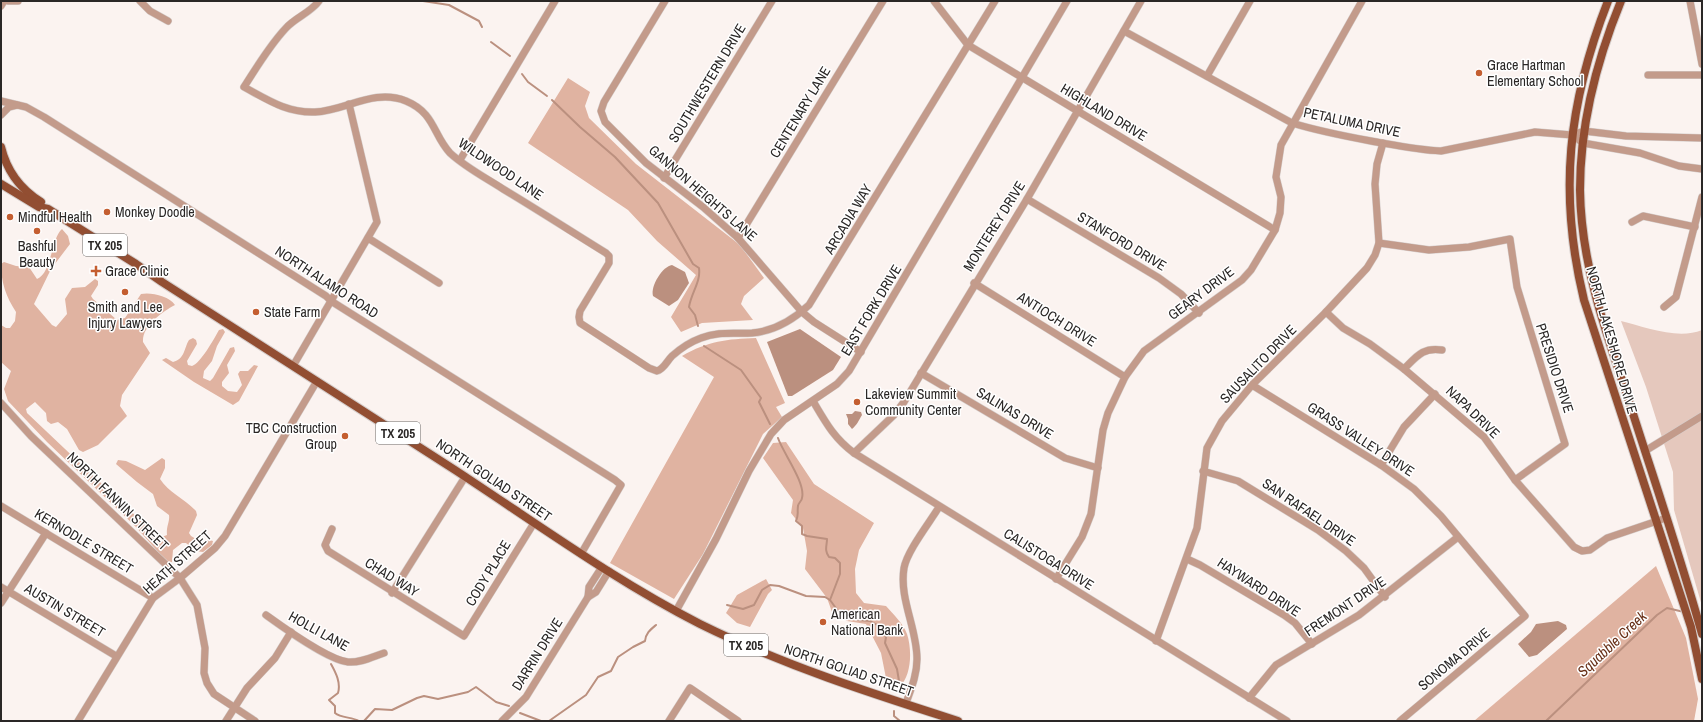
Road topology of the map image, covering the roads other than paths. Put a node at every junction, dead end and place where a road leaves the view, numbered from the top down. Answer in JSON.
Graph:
{"nodes":[{"id":1,"x":4,"y":1,"type":"edge"},
{"id":2,"x":8,"y":1,"type":"edge"},
{"id":3,"x":18,"y":1,"type":"edge"},
{"id":4,"x":140,"y":1,"type":"edge"},
{"id":5,"x":319,"y":1,"type":"edge"},
{"id":6,"x":555,"y":1,"type":"edge"},
{"id":7,"x":664,"y":1,"type":"edge"},
{"id":8,"x":772,"y":1,"type":"edge"},
{"id":9,"x":883,"y":1,"type":"edge"},
{"id":10,"x":934,"y":1,"type":"edge"},
{"id":11,"x":995,"y":1,"type":"edge"},
{"id":12,"x":1067,"y":1,"type":"edge"},
{"id":13,"x":1141,"y":1,"type":"edge"},
{"id":14,"x":1250,"y":1,"type":"edge"},
{"id":15,"x":1362,"y":1,"type":"edge"},
{"id":16,"x":1608,"y":1,"type":"edge"},
{"id":17,"x":1621,"y":1,"type":"edge"},
{"id":18,"x":1690,"y":1,"type":"edge"},
{"id":19,"x":1,"y":6,"type":"edge"},
{"id":20,"x":168,"y":21,"type":"dead end"},
{"id":21,"x":1124,"y":31,"type":"junction"},
{"id":22,"x":968,"y":45,"type":"junction"},
{"id":23,"x":1702,"y":64,"type":"edge"},
{"id":24,"x":1648,"y":75,"type":"dead end"},
{"id":25,"x":1702,"y":75,"type":"edge"},
{"id":26,"x":1207,"y":76,"type":"junction"},
{"id":27,"x":1023,"y":78,"type":"junction"},
{"id":28,"x":1,"y":102,"type":"edge"},
{"id":29,"x":349,"y":104,"type":"junction"},
{"id":30,"x":17,"y":105,"type":"junction"},
{"id":31,"x":1078,"y":111,"type":"junction"},
{"id":32,"x":1,"y":115,"type":"edge"},
{"id":33,"x":1292,"y":123,"type":"junction"},
{"id":34,"x":1584,"y":130,"type":"junction"},
{"id":35,"x":1572,"y":135,"type":"junction"},
{"id":36,"x":1702,"y":138,"type":"edge"},
{"id":37,"x":1383,"y":143,"type":"junction"},
{"id":38,"x":1583,"y":143,"type":"junction"},
{"id":39,"x":1,"y":147,"type":"edge"},
{"id":40,"x":460,"y":160,"type":"junction"},
{"id":41,"x":1702,"y":169,"type":"edge"},
{"id":42,"x":664,"y":178,"type":"junction"},
{"id":43,"x":1,"y":184,"type":"edge"},
{"id":44,"x":1702,"y":197,"type":"edge"},
{"id":45,"x":1027,"y":199,"type":"junction"},
{"id":46,"x":48,"y":209,"type":"junction"},
{"id":47,"x":1632,"y":222,"type":"dead end"},
{"id":48,"x":1696,"y":227,"type":"junction"},
{"id":49,"x":1274,"y":230,"type":"junction"},
{"id":50,"x":368,"y":238,"type":"junction"},
{"id":51,"x":738,"y":238,"type":"junction"},
{"id":52,"x":1379,"y":243,"type":"junction"},
{"id":53,"x":439,"y":283,"type":"dead end"},
{"id":54,"x":974,"y":283,"type":"junction"},
{"id":55,"x":330,"y":301,"type":"junction"},
{"id":56,"x":1664,"y":306,"type":"dead end"},
{"id":57,"x":802,"y":312,"type":"junction"},
{"id":58,"x":1326,"y":312,"type":"junction"},
{"id":59,"x":1199,"y":313,"type":"junction"},
{"id":60,"x":1442,"y":350,"type":"dead end"},
{"id":61,"x":861,"y":352,"type":"junction"},
{"id":62,"x":293,"y":366,"type":"junction"},
{"id":63,"x":1404,"y":369,"type":"junction"},
{"id":64,"x":660,"y":370,"type":"joint"},
{"id":65,"x":921,"y":373,"type":"junction"},
{"id":66,"x":1125,"y":377,"type":"junction"},
{"id":67,"x":317,"y":381,"type":"junction"},
{"id":68,"x":1252,"y":385,"type":"junction"},
{"id":69,"x":1435,"y":394,"type":"junction"},
{"id":70,"x":813,"y":401,"type":"junction"},
{"id":71,"x":1,"y":404,"type":"edge"},
{"id":72,"x":1702,"y":416,"type":"edge"},
{"id":73,"x":1645,"y":451,"type":"junction"},
{"id":74,"x":854,"y":453,"type":"junction"},
{"id":75,"x":1633,"y":455,"type":"junction"},
{"id":76,"x":1381,"y":465,"type":"junction"},
{"id":77,"x":1098,"y":468,"type":"junction"},
{"id":78,"x":1203,"y":471,"type":"junction"},
{"id":79,"x":465,"y":476,"type":"junction"},
{"id":80,"x":1515,"y":480,"type":"junction"},
{"id":81,"x":1,"y":506,"type":"edge"},
{"id":82,"x":939,"y":507,"type":"junction"},
{"id":83,"x":1666,"y":518,"type":"junction"},
{"id":84,"x":1655,"y":521,"type":"junction"},
{"id":85,"x":534,"y":523,"type":"junction"},
{"id":86,"x":332,"y":530,"type":"dead end"},
{"id":87,"x":46,"y":533,"type":"junction"},
{"id":88,"x":1458,"y":537,"type":"junction"},
{"id":89,"x":581,"y":554,"type":"junction"},
{"id":90,"x":1187,"y":559,"type":"junction"},
{"id":91,"x":605,"y":569,"type":"junction"},
{"id":92,"x":180,"y":578,"type":"junction"},
{"id":93,"x":1056,"y":578,"type":"junction"},
{"id":94,"x":1,"y":587,"type":"edge"},
{"id":95,"x":8,"y":592,"type":"junction"},
{"id":96,"x":392,"y":593,"type":"junction"},
{"id":97,"x":1385,"y":597,"type":"junction"},
{"id":98,"x":154,"y":598,"type":"junction"},
{"id":99,"x":1,"y":604,"type":"edge"},
{"id":100,"x":676,"y":611,"type":"junction"},
{"id":101,"x":266,"y":615,"type":"dead end"},
{"id":102,"x":1525,"y":616,"type":"joint"},
{"id":103,"x":291,"y":632,"type":"junction"},
{"id":104,"x":1702,"y":634,"type":"edge"},
{"id":105,"x":464,"y":636,"type":"joint"},
{"id":106,"x":1156,"y":641,"type":"junction"},
{"id":107,"x":1312,"y":644,"type":"junction"},
{"id":108,"x":384,"y":653,"type":"dead end"},
{"id":109,"x":116,"y":656,"type":"junction"},
{"id":110,"x":1702,"y":679,"type":"edge"},
{"id":111,"x":1249,"y":698,"type":"junction"},
{"id":112,"x":906,"y":703,"type":"junction"},
{"id":113,"x":234,"y":708,"type":"junction"},
{"id":114,"x":941,"y":718,"type":"edge"},
{"id":115,"x":954,"y":720,"type":"edge"},
{"id":116,"x":78,"y":721,"type":"edge"},
{"id":117,"x":226,"y":721,"type":"edge"},
{"id":118,"x":256,"y":721,"type":"edge"},
{"id":119,"x":502,"y":721,"type":"edge"},
{"id":120,"x":669,"y":721,"type":"edge"},
{"id":121,"x":738,"y":721,"type":"edge"},
{"id":122,"x":1287,"y":721,"type":"edge"},
{"id":123,"x":1400,"y":721,"type":"edge"}],
"edges":[{"from":1,"to":19,"type":"street"},
{"from":2,"to":3,"type":"street"},
{"from":4,"to":20,"type":"street"},
{"from":5,"to":29,"type":"street","name":"WILDWOOD LANE"},
{"from":6,"to":40,"type":"street"},
{"from":7,"to":42,"type":"street","name":"GANNON HEIGHTS LANE"},
{"from":8,"to":42,"type":"street","name":"SOUTHWESTERN DRIVE"},
{"from":9,"to":51,"type":"street","name":"CENTENARY LANE"},
{"from":10,"to":22,"type":"street","name":"HIGHLAND DRIVE"},
{"from":11,"to":22,"type":"street","name":"ARCADIA WAY"},
{"from":12,"to":27,"type":"street","name":"EAST FORK DRIVE"},
{"from":13,"to":21,"type":"street","name":"MONTEREY DRIVE"},
{"from":14,"to":26,"type":"street"},
{"from":15,"to":33,"type":"street","name":"GEARY DRIVE"},
{"from":16,"to":35,"type":"main road","name":"NORTH LAKESHORE DRIVE"},
{"from":17,"to":34,"type":"main road","name":"NORTH LAKESHORE DRIVE"},
{"from":18,"to":23,"type":"street"},
{"from":21,"to":26,"type":"street","name":"PETALUMA DRIVE"},
{"from":21,"to":31,"type":"street","name":"MONTEREY DRIVE"},
{"from":22,"to":27,"type":"street","name":"HIGHLAND DRIVE"},
{"from":22,"to":57,"type":"street","name":"ARCADIA WAY"},
{"from":24,"to":25,"type":"street"},
{"from":26,"to":33,"type":"street","name":"PETALUMA DRIVE"},
{"from":27,"to":31,"type":"street","name":"HIGHLAND DRIVE"},
{"from":27,"to":61,"type":"street","name":"EAST FORK DRIVE"},
{"from":28,"to":30,"type":"street","name":"NORTH ALAMO ROAD"},
{"from":29,"to":40,"type":"street","name":"WILDWOOD LANE"},
{"from":29,"to":50,"type":"street"},
{"from":30,"to":32,"type":"street"},
{"from":30,"to":55,"type":"street","name":"NORTH ALAMO ROAD"},
{"from":31,"to":45,"type":"street","name":"MONTEREY DRIVE"},
{"from":31,"to":49,"type":"street","name":"HIGHLAND DRIVE"},
{"from":33,"to":37,"type":"street","name":"PETALUMA DRIVE"},
{"from":33,"to":49,"type":"street","name":"GEARY DRIVE"},
{"from":34,"to":35,"type":"street","name":"PETALUMA DRIVE"},
{"from":34,"to":36,"type":"street"},
{"from":34,"to":38,"type":"main road","name":"NORTH LAKESHORE DRIVE"},
{"from":35,"to":37,"type":"street","name":"PETALUMA DRIVE"},
{"from":35,"to":38,"type":"street"},
{"from":35,"to":75,"type":"main road","name":"NORTH LAKESHORE DRIVE"},
{"from":37,"to":52,"type":"street","name":"SAUSALITO DRIVE"},
{"from":38,"to":41,"type":"street"},
{"from":38,"to":73,"type":"main road","name":"NORTH LAKESHORE DRIVE"},
{"from":39,"to":46,"type":"main road","number":"TX 205"},
{"from":40,"to":64,"type":"street","name":"WILDWOOD LANE"},
{"from":42,"to":51,"type":"street","name":"GANNON HEIGHTS LANE"},
{"from":43,"to":46,"type":"main road","name":"NORTH GOLIAD STREET","number":"TX 205"},
{"from":44,"to":48,"type":"street"},
{"from":45,"to":54,"type":"street","name":"MONTEREY DRIVE"},
{"from":45,"to":59,"type":"street","name":"STANFORD DRIVE"},
{"from":46,"to":62,"type":"main road","name":"NORTH GOLIAD STREET","number":"TX 205"},
{"from":47,"to":48,"type":"street"},
{"from":48,"to":56,"type":"street"},
{"from":49,"to":59,"type":"street","name":"GEARY DRIVE"},
{"from":50,"to":53,"type":"street"},
{"from":50,"to":55,"type":"street"},
{"from":51,"to":57,"type":"street","name":"GANNON HEIGHTS LANE"},
{"from":52,"to":58,"type":"street","name":"SAUSALITO DRIVE"},
{"from":52,"to":80,"type":"street","name":"PRESIDIO DRIVE"},
{"from":54,"to":65,"type":"street","name":"MONTEREY DRIVE"},
{"from":54,"to":66,"type":"street","name":"ANTIOCH DRIVE"},
{"from":55,"to":62,"type":"street"},
{"from":55,"to":89,"type":"street","name":"NORTH ALAMO ROAD"},
{"from":57,"to":61,"type":"street","name":"GANNON HEIGHTS LANE"},
{"from":57,"to":64,"type":"street","name":"ARCADIA WAY"},
{"from":58,"to":63,"type":"street","name":"NAPA DRIVE"},
{"from":58,"to":68,"type":"street","name":"SAUSALITO DRIVE"},
{"from":59,"to":66,"type":"street","name":"GEARY DRIVE"},
{"from":60,"to":63,"type":"street"},
{"from":61,"to":70,"type":"street","name":"EAST FORK DRIVE"},
{"from":62,"to":67,"type":"main road","name":"NORTH GOLIAD STREET","number":"TX 205"},
{"from":63,"to":69,"type":"street","name":"NAPA DRIVE"},
{"from":65,"to":74,"type":"street","name":"MONTEREY DRIVE"},
{"from":65,"to":77,"type":"street","name":"SALINAS DRIVE"},
{"from":66,"to":77,"type":"street","name":"GEARY DRIVE"},
{"from":67,"to":79,"type":"main road","name":"NORTH GOLIAD STREET","number":"TX 205"},
{"from":67,"to":92,"type":"street","name":"HEATH STREET"},
{"from":68,"to":76,"type":"street","name":"GRASS VALLEY DRIVE"},
{"from":68,"to":78,"type":"street","name":"SAUSALITO DRIVE"},
{"from":69,"to":76,"type":"street"},
{"from":69,"to":80,"type":"street","name":"NAPA DRIVE"},
{"from":70,"to":74,"type":"street","name":"CALISTOGA DRIVE"},
{"from":70,"to":100,"type":"street","name":"EAST FORK DRIVE"},
{"from":71,"to":92,"type":"street","name":"NORTH FANNIN STREET"},
{"from":72,"to":73,"type":"street"},
{"from":73,"to":75,"type":"main road"},
{"from":73,"to":83,"type":"main road","name":"NORTH LAKESHORE DRIVE"},
{"from":74,"to":82,"type":"street","name":"CALISTOGA DRIVE"},
{"from":75,"to":84,"type":"main road","name":"NORTH LAKESHORE DRIVE"},
{"from":76,"to":88,"type":"street","name":"GRASS VALLEY DRIVE"},
{"from":77,"to":93,"type":"street","name":"GEARY DRIVE"},
{"from":78,"to":90,"type":"street","name":"SAUSALITO DRIVE"},
{"from":78,"to":97,"type":"street","name":"SAN RAFAEL DRIVE"},
{"from":79,"to":85,"type":"main road","name":"NORTH GOLIAD STREET","number":"TX 205"},
{"from":79,"to":96,"type":"street"},
{"from":80,"to":84,"type":"street","name":"NAPA DRIVE"},
{"from":81,"to":87,"type":"street","name":"KERNODLE STREET"},
{"from":82,"to":93,"type":"street","name":"CALISTOGA DRIVE"},
{"from":82,"to":112,"type":"street"},
{"from":83,"to":84,"type":"street"},
{"from":83,"to":104,"type":"main road","name":"NORTH LAKESHORE DRIVE"},
{"from":84,"to":110,"type":"main road","name":"NORTH LAKESHORE DRIVE"},
{"from":85,"to":89,"type":"main road","name":"NORTH GOLIAD STREET","number":"TX 205"},
{"from":85,"to":105,"type":"street","name":"CODY PLACE"},
{"from":86,"to":96,"type":"street","name":"CHAD WAY"},
{"from":87,"to":95,"type":"street"},
{"from":87,"to":98,"type":"street","name":"KERNODLE STREET"},
{"from":88,"to":97,"type":"street","name":"FREMONT DRIVE"},
{"from":88,"to":102,"type":"street","name":"GRASS VALLEY DRIVE"},
{"from":89,"to":91,"type":"main road","name":"NORTH GOLIAD STREET","number":"TX 205"},
{"from":90,"to":106,"type":"street","name":"SAUSALITO DRIVE"},
{"from":90,"to":107,"type":"street","name":"HAYWARD DRIVE"},
{"from":91,"to":100,"type":"main road","name":"NORTH GOLIAD STREET","number":"TX 205"},
{"from":91,"to":119,"type":"street","name":"DARRIN DRIVE"},
{"from":92,"to":98,"type":"street","name":"HEATH STREET"},
{"from":92,"to":113,"type":"street","name":"NORTH FANNIN STREET"},
{"from":93,"to":106,"type":"street","name":"CALISTOGA DRIVE"},
{"from":94,"to":95,"type":"street","name":"AUSTIN STREET"},
{"from":95,"to":99,"type":"street"},
{"from":95,"to":109,"type":"street","name":"AUSTIN STREET"},
{"from":96,"to":105,"type":"street","name":"CHAD WAY"},
{"from":97,"to":107,"type":"street","name":"FREMONT DRIVE"},
{"from":98,"to":109,"type":"street","name":"HEATH STREET"},
{"from":100,"to":112,"type":"main road","name":"NORTH GOLIAD STREET","number":"TX 205"},
{"from":101,"to":103,"type":"street","name":"HOLLI LANE"},
{"from":102,"to":123,"type":"street","name":"SONOMA DRIVE"},
{"from":103,"to":108,"type":"street","name":"HOLLI LANE"},
{"from":103,"to":113,"type":"street"},
{"from":106,"to":111,"type":"street","name":"CALISTOGA DRIVE"},
{"from":107,"to":111,"type":"street","name":"FREMONT DRIVE"},
{"from":109,"to":116,"type":"street","name":"HEATH STREET"},
{"from":111,"to":122,"type":"street","name":"CALISTOGA DRIVE"},
{"from":112,"to":114,"type":"main road","name":"NORTH GOLIAD STREET","number":"TX 205"},
{"from":113,"to":117,"type":"street"},
{"from":113,"to":118,"type":"street","name":"NORTH FANNIN STREET"},
{"from":114,"to":115,"type":"main road","name":"NORTH GOLIAD STREET","number":"TX 205"},
{"from":120,"to":121,"type":"street"}]}
